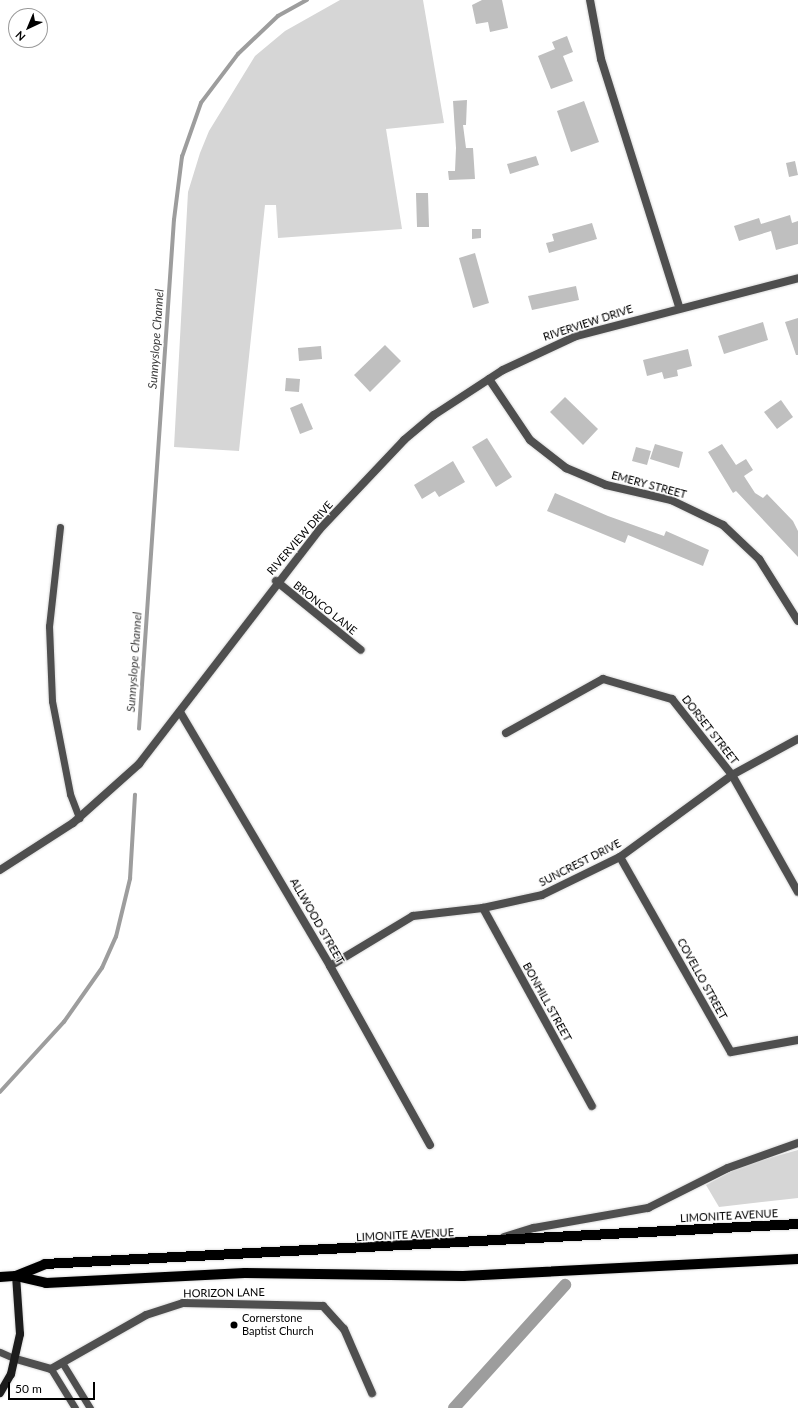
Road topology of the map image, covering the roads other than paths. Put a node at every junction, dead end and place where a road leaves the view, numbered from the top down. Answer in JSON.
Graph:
{"nodes":[{"id":1,"x":590,"y":0,"type":"edge"},
{"id":2,"x":798,"y":278,"type":"edge"},
{"id":3,"x":679,"y":307,"type":"junction"},
{"id":4,"x":489,"y":379,"type":"junction"},
{"id":5,"x":60,"y":527,"type":"dead end"},
{"id":6,"x":276,"y":581,"type":"junction"},
{"id":7,"x":798,"y":621,"type":"edge"},
{"id":8,"x":361,"y":650,"type":"dead end"},
{"id":9,"x":180,"y":712,"type":"junction"},
{"id":10,"x":506,"y":733,"type":"dead end"},
{"id":11,"x":798,"y":739,"type":"edge"},
{"id":12,"x":732,"y":775,"type":"junction"},
{"id":13,"x":79,"y":818,"type":"junction"},
{"id":14,"x":620,"y":857,"type":"junction"},
{"id":15,"x":0,"y":870,"type":"edge"},
{"id":16,"x":798,"y":892,"type":"edge"},
{"id":17,"x":483,"y":908,"type":"junction"},
{"id":18,"x":330,"y":966,"type":"junction"},
{"id":19,"x":798,"y":1040,"type":"edge"},
{"id":20,"x":592,"y":1106,"type":"dead end"},
{"id":21,"x":798,"y":1143,"type":"edge"},
{"id":22,"x":430,"y":1145,"type":"dead end"},
{"id":23,"x":798,"y":1224,"type":"edge"},
{"id":24,"x":489,"y":1242,"type":"junction"},
{"id":25,"x":798,"y":1259,"type":"edge"},
{"id":26,"x":16,"y":1276,"type":"junction"},
{"id":27,"x":0,"y":1277,"type":"edge"},
{"id":28,"x":0,"y":1352,"type":"edge"},
{"id":29,"x":16,"y":1359,"type":"junction"},
{"id":30,"x":63,"y":1364,"type":"junction"},
{"id":31,"x":51,"y":1369,"type":"junction"},
{"id":32,"x":0,"y":1393,"type":"edge"},
{"id":33,"x":372,"y":1393,"type":"dead end"},
{"id":34,"x":74,"y":1408,"type":"edge"},
{"id":35,"x":90,"y":1408,"type":"edge"}],
"edges":[{"from":1,"to":3,"type":"street"},
{"from":2,"to":3,"type":"street","name":"RIVERVIEW DRIVE"},
{"from":3,"to":4,"type":"street","name":"RIVERVIEW DRIVE"},
{"from":4,"to":6,"type":"street","name":"RIVERVIEW DRIVE"},
{"from":4,"to":7,"type":"street","name":"EMERY STREET"},
{"from":5,"to":13,"type":"lane"},
{"from":6,"to":8,"type":"street","name":"BRONCO LANE"},
{"from":6,"to":9,"type":"street","name":"RIVERVIEW DRIVE"},
{"from":9,"to":13,"type":"street","name":"RIVERVIEW DRIVE"},
{"from":9,"to":18,"type":"street","name":"ALLWOOD STREET"},
{"from":10,"to":12,"type":"street","name":"DORSET STREET"},
{"from":11,"to":12,"type":"street","name":"SUNCREST DRIVE"},
{"from":12,"to":14,"type":"street","name":"SUNCREST DRIVE"},
{"from":12,"to":16,"type":"street","name":"DORSET STREET"},
{"from":13,"to":15,"type":"street","name":"RIVERVIEW DRIVE"},
{"from":14,"to":17,"type":"street","name":"SUNCREST DRIVE"},
{"from":14,"to":19,"type":"street","name":"COVELLO STREET"},
{"from":17,"to":18,"type":"street","name":"SUNCREST DRIVE"},
{"from":17,"to":20,"type":"street","name":"BONHILL STREET"},
{"from":18,"to":22,"type":"street","name":"ALLWOOD STREET"},
{"from":21,"to":24,"type":"street"},
{"from":23,"to":24,"type":"main road","name":"LIMONITE AVENUE"},
{"from":24,"to":26,"type":"main road","name":"LIMONITE AVENUE"},
{"from":25,"to":26,"type":"main road","name":"LIMONITE AVENUE"},
{"from":26,"to":27,"type":"main road","name":"LIMONITE AVENUE"},
{"from":26,"to":29,"type":"street"},
{"from":28,"to":29,"type":"lane"},
{"from":29,"to":31,"type":"street"},
{"from":29,"to":32,"type":"street"},
{"from":30,"to":31,"type":"street","name":"HORIZON LANE"},
{"from":30,"to":33,"type":"street","name":"HORIZON LANE"},
{"from":30,"to":35,"type":"lane"},
{"from":31,"to":34,"type":"lane"}]}
